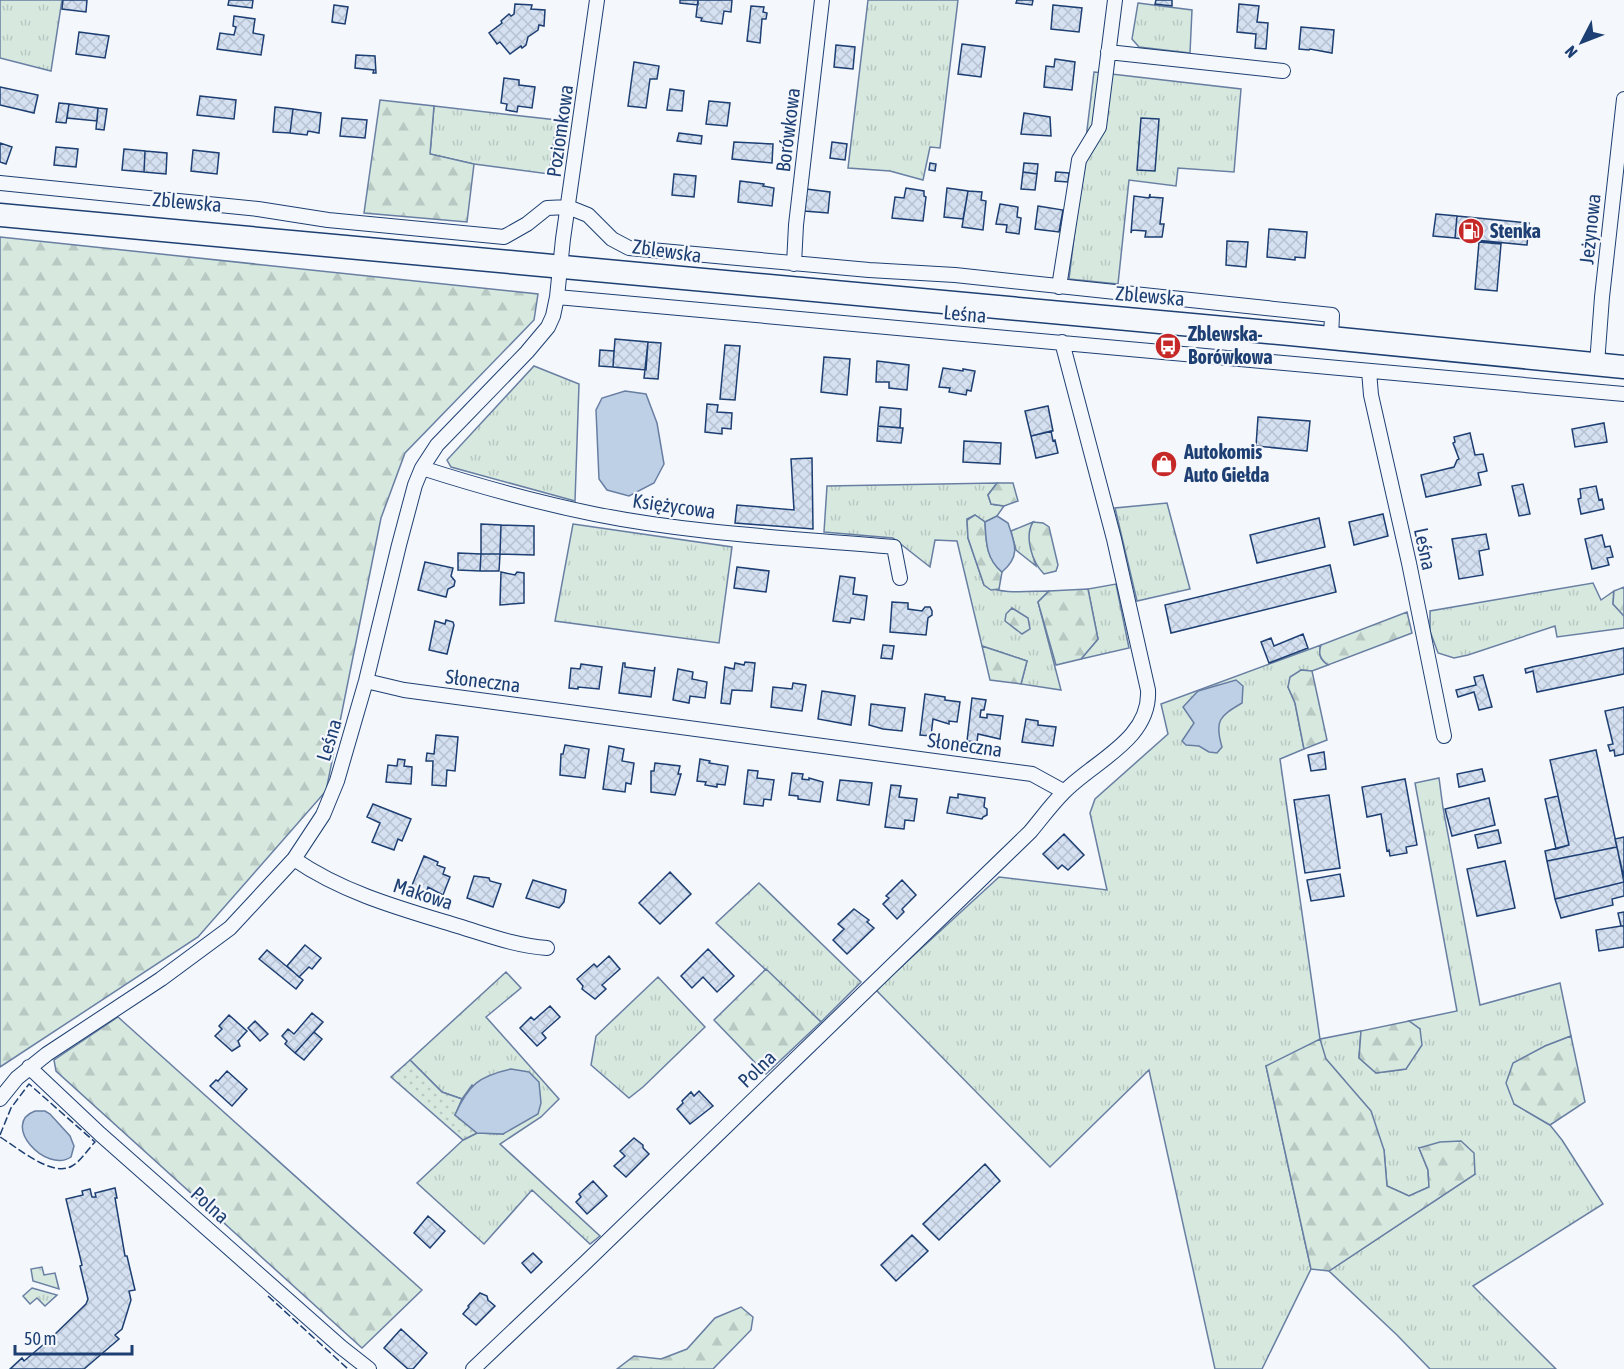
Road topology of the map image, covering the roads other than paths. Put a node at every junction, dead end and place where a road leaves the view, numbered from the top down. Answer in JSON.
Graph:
{"nodes":[{"id":1,"x":597,"y":0,"type":"edge"},
{"id":2,"x":822,"y":0,"type":"edge"},
{"id":3,"x":1115,"y":0,"type":"edge"},
{"id":4,"x":1108,"y":52,"type":"junction"},
{"id":5,"x":1284,"y":70,"type":"dead end"},
{"id":6,"x":1624,"y":99,"type":"edge"},
{"id":7,"x":0,"y":183,"type":"edge"},
{"id":8,"x":568,"y":207,"type":"junction"},
{"id":9,"x":0,"y":215,"type":"edge"},
{"id":10,"x":794,"y":264,"type":"junction"},
{"id":11,"x":560,"y":267,"type":"junction"},
{"id":12,"x":1059,"y":287,"type":"junction"},
{"id":13,"x":558,"y":297,"type":"junction"},
{"id":14,"x":1331,"y":338,"type":"junction"},
{"id":15,"x":1062,"y":342,"type":"junction"},
{"id":16,"x":1597,"y":364,"type":"junction"},
{"id":17,"x":1624,"y":367,"type":"edge"},
{"id":18,"x":1369,"y":371,"type":"junction"},
{"id":19,"x":1624,"y":394,"type":"edge"},
{"id":20,"x":422,"y":468,"type":"junction"},
{"id":21,"x":900,"y":578,"type":"dead end"},
{"id":22,"x":366,"y":681,"type":"junction"},
{"id":23,"x":1444,"y":736,"type":"dead end"},
{"id":24,"x":1064,"y":791,"type":"junction"},
{"id":25,"x":294,"y":859,"type":"junction"},
{"id":26,"x":547,"y":948,"type":"dead end"},
{"id":27,"x":29,"y":1067,"type":"junction"},
{"id":28,"x":0,"y":1099,"type":"edge"},
{"id":29,"x":369,"y":1369,"type":"edge"},
{"id":30,"x":473,"y":1369,"type":"edge"}],
"edges":[{"from":1,"to":8,"type":"street","name":"Poziomkowa"},
{"from":2,"to":10,"type":"street","name":"Borówkowa"},
{"from":3,"to":4,"type":"street"},
{"from":4,"to":5,"type":"street"},
{"from":4,"to":12,"type":"street"},
{"from":6,"to":16,"type":"street","name":"Jeżynowa"},
{"from":7,"to":8,"type":"street","name":"Zblewska"},
{"from":8,"to":10,"type":"street","name":"Zblewska"},
{"from":8,"to":11,"type":"street","name":"Poziomkowa"},
{"from":9,"to":11,"type":"main road","name":"Zblewska"},
{"from":10,"to":12,"type":"street","name":"Zblewska"},
{"from":11,"to":13,"type":"street","name":"Leśna"},
{"from":11,"to":14,"type":"main road","name":"Zblewska"},
{"from":12,"to":14,"type":"street","name":"Zblewska"},
{"from":13,"to":15,"type":"street","name":"Leśna"},
{"from":13,"to":20,"type":"street","name":"Leśna"},
{"from":14,"to":16,"type":"main road","name":"Zblewska"},
{"from":15,"to":18,"type":"street","name":"Leśna"},
{"from":15,"to":24,"type":"street"},
{"from":16,"to":17,"type":"main road","name":"Zblewska"},
{"from":18,"to":19,"type":"street","name":"Leśna"},
{"from":18,"to":23,"type":"street","name":"Leśna"},
{"from":20,"to":21,"type":"street","name":"Księżycowa"},
{"from":20,"to":22,"type":"street","name":"Leśna"},
{"from":22,"to":24,"type":"street","name":"Słoneczna"},
{"from":22,"to":25,"type":"street","name":"Leśna"},
{"from":24,"to":30,"type":"street","name":"Polna"},
{"from":25,"to":26,"type":"street","name":"Makowa"},
{"from":25,"to":27,"type":"street","name":"Leśna"},
{"from":27,"to":28,"type":"street","name":"Leśna"},
{"from":27,"to":29,"type":"street","name":"Polna"}]}
